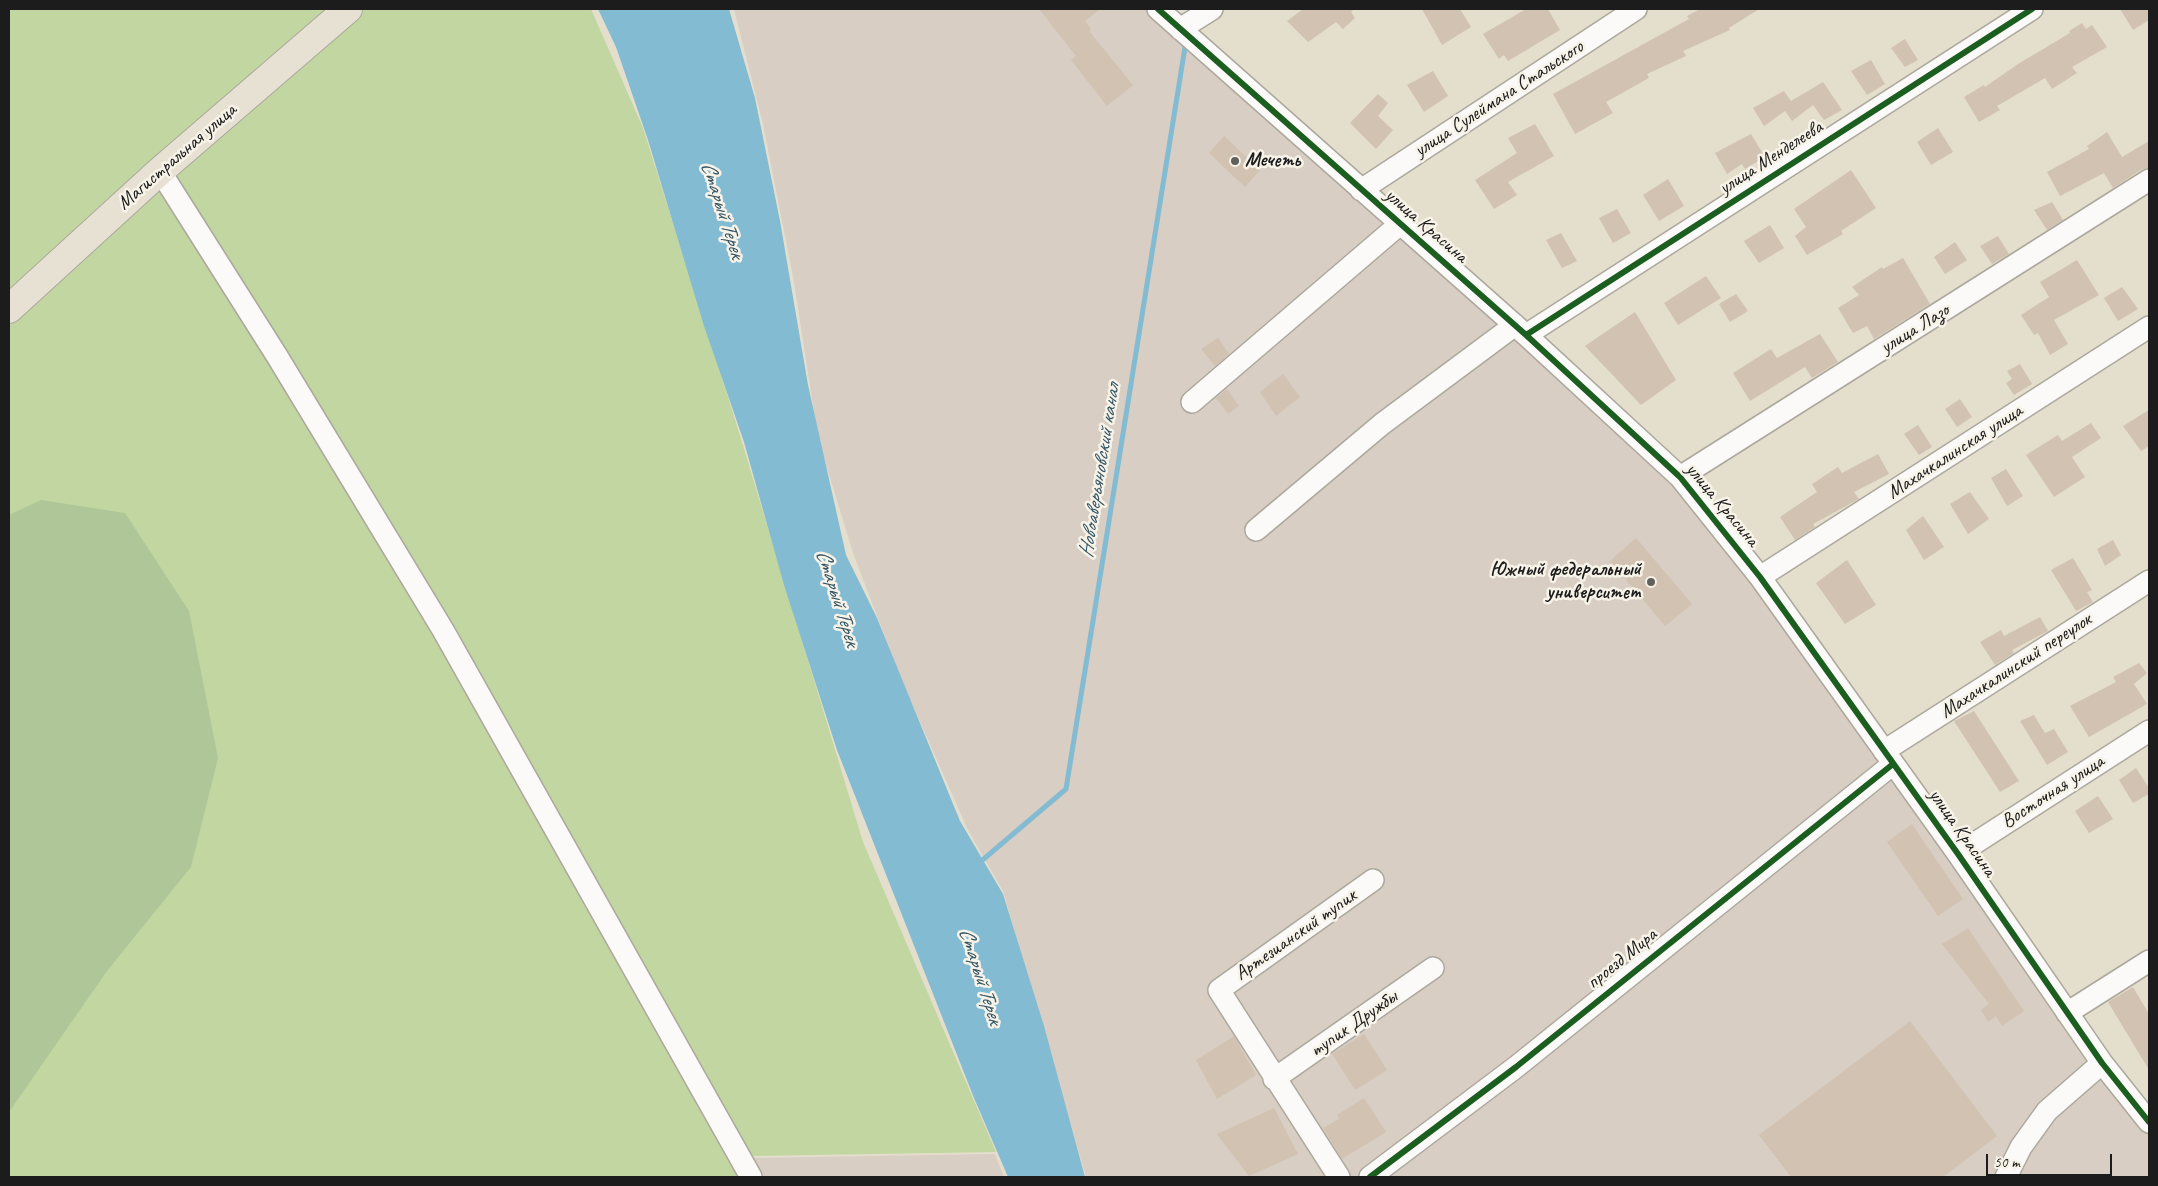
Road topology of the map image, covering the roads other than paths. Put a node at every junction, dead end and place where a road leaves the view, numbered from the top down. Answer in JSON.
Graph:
{"nodes":[{"id":1,"x":348,"y":9,"type":"edge"},
{"id":2,"x":1158,"y":9,"type":"edge"},
{"id":3,"x":1212,"y":9,"type":"edge"},
{"id":4,"x":1636,"y":9,"type":"edge"},
{"id":5,"x":2032,"y":9,"type":"edge"},
{"id":6,"x":1180,"y":29,"type":"junction"},
{"id":7,"x":160,"y":171,"type":"junction"},
{"id":8,"x":2149,"y":180,"type":"edge"},
{"id":9,"x":1361,"y":190,"type":"junction"},
{"id":10,"x":1400,"y":224,"type":"junction"},
{"id":11,"x":9,"y":309,"type":"edge"},
{"id":12,"x":2149,"y":327,"type":"edge"},
{"id":13,"x":1521,"y":330,"type":"junction"},
{"id":14,"x":1192,"y":402,"type":"dead end"},
{"id":15,"x":1680,"y":477,"type":"junction"},
{"id":16,"x":1256,"y":530,"type":"dead end"},
{"id":17,"x":1760,"y":577,"type":"junction"},
{"id":18,"x":2149,"y":581,"type":"edge"},
{"id":19,"x":2149,"y":731,"type":"edge"},
{"id":20,"x":1888,"y":757,"type":"junction"},
{"id":21,"x":1958,"y":854,"type":"junction"},
{"id":22,"x":1373,"y":880,"type":"dead end"},
{"id":23,"x":2149,"y":961,"type":"edge"},
{"id":24,"x":1433,"y":968,"type":"dead end"},
{"id":25,"x":2067,"y":1013,"type":"junction"},
{"id":26,"x":2102,"y":1063,"type":"junction"},
{"id":27,"x":1274,"y":1079,"type":"junction"},
{"id":28,"x":2146,"y":1113,"type":"edge"},
{"id":29,"x":751,"y":1177,"type":"edge"},
{"id":30,"x":1339,"y":1177,"type":"edge"},
{"id":31,"x":1370,"y":1177,"type":"edge"},
{"id":32,"x":2006,"y":1177,"type":"edge"}],
"edges":[{"from":1,"to":7,"type":"main road","name":"Магистральная улица"},
{"from":2,"to":6,"type":"street","name":"улица Красина"},
{"from":3,"to":6,"type":"street"},
{"from":4,"to":9,"type":"street","name":"улица Сулеймана Стальского"},
{"from":5,"to":13,"type":"street","name":"улица Менделеева"},
{"from":6,"to":9,"type":"street","name":"улица Красина"},
{"from":7,"to":11,"type":"main road","name":"Магистральная улица"},
{"from":7,"to":29,"type":"street"},
{"from":8,"to":15,"type":"street","name":"улица Лазо"},
{"from":9,"to":10,"type":"street","name":"улица Красина"},
{"from":10,"to":13,"type":"street","name":"улица Красина"},
{"from":10,"to":14,"type":"street","name":"улица Красина"},
{"from":12,"to":17,"type":"street","name":"Махачкалинская улица"},
{"from":13,"to":15,"type":"street","name":"улица Красина"},
{"from":13,"to":16,"type":"street"},
{"from":15,"to":17,"type":"street","name":"улица Красина"},
{"from":17,"to":20,"type":"street","name":"улица Красина"},
{"from":18,"to":20,"type":"street","name":"Махачкалинский переулок"},
{"from":19,"to":21,"type":"street","name":"Восточная улица"},
{"from":20,"to":21,"type":"street","name":"улица Красина"},
{"from":20,"to":31,"type":"street","name":"проезд Мира"},
{"from":21,"to":25,"type":"street","name":"улица Красина"},
{"from":22,"to":27,"type":"street","name":"Артезианский тупик"},
{"from":23,"to":25,"type":"street"},
{"from":24,"to":27,"type":"street","name":"тупик Дружбы"},
{"from":25,"to":26,"type":"street","name":"улица Красина"},
{"from":26,"to":28,"type":"street","name":"улица Красина"},
{"from":26,"to":32,"type":"street"},
{"from":27,"to":30,"type":"street"}]}
